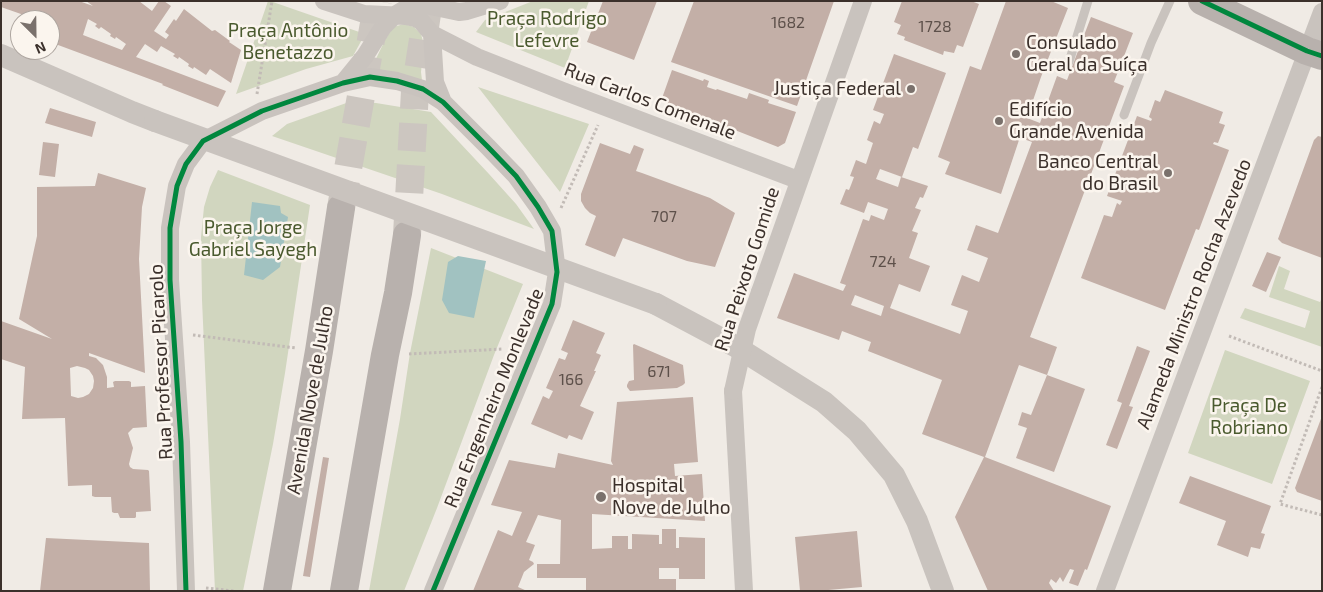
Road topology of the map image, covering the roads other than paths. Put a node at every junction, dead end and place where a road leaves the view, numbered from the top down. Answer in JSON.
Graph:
{"nodes":[{"id":1,"x":324,"y":1,"type":"edge"},
{"id":2,"x":500,"y":1,"type":"edge"},
{"id":3,"x":863,"y":1,"type":"edge"},
{"id":4,"x":1088,"y":1,"type":"edge"},
{"id":5,"x":1170,"y":1,"type":"edge"},
{"id":6,"x":1202,"y":1,"type":"edge"},
{"id":7,"x":393,"y":8,"type":"edge"},
{"id":8,"x":1322,"y":12,"type":"edge"},
{"id":9,"x":432,"y":34,"type":"junction"},
{"id":10,"x":1315,"y":54,"type":"edge"},
{"id":11,"x":1,"y":55,"type":"edge"},
{"id":12,"x":1068,"y":62,"type":"dead end"},
{"id":13,"x":343,"y":83,"type":"junction"},
{"id":14,"x":443,"y":102,"type":"junction"},
{"id":15,"x":1124,"y":115,"type":"dead end"},
{"id":16,"x":798,"y":180,"type":"junction"},
{"id":17,"x":340,"y":208,"type":"tunnel mouth"},
{"id":18,"x":407,"y":235,"type":"tunnel mouth"},
{"id":19,"x":186,"y":591,"type":"edge"},
{"id":20,"x":277,"y":591,"type":"edge"},
{"id":21,"x":344,"y":591,"type":"edge"},
{"id":22,"x":433,"y":591,"type":"edge"},
{"id":23,"x":744,"y":591,"type":"edge"},
{"id":24,"x":943,"y":591,"type":"edge"},
{"id":25,"x":1105,"y":591,"type":"edge"}],
"edges":[{"from":1,"to":7,"type":"street"},
{"from":2,"to":7,"type":"street"},
{"from":3,"to":16,"type":"street","name":"Rua Peixoto Gomide"},
{"from":4,"to":12,"type":"lane"},
{"from":5,"to":15,"type":"lane"},
{"from":6,"to":10,"type":"main road"},
{"from":7,"to":9,"type":"street","name":"Rua Carlos Comenale"},
{"from":7,"to":13,"type":"street"},
{"from":8,"to":10,"type":"street","name":"Alameda Ministro Rocha Azevedo"},
{"from":9,"to":14,"type":"street"},
{"from":9,"to":16,"type":"street","name":"Rua Carlos Comenale"},
{"from":10,"to":25,"type":"street","name":"Alameda Ministro Rocha Azevedo"},
{"from":11,"to":24,"type":"street","bridge":true},
{"from":13,"to":14,"type":"street","name":"Rua Engenheiro Monlevade"},
{"from":13,"to":19,"type":"street","name":"Rua Professor Picarolo"},
{"from":14,"to":22,"type":"street","name":"Rua Engenheiro Monlevade"},
{"from":16,"to":23,"type":"street","name":"Rua Peixoto Gomide","bridge":true},
{"from":17,"to":20,"type":"main road","name":"Avenida Nove de Julho"},
{"from":18,"to":21,"type":"main road"}]}
